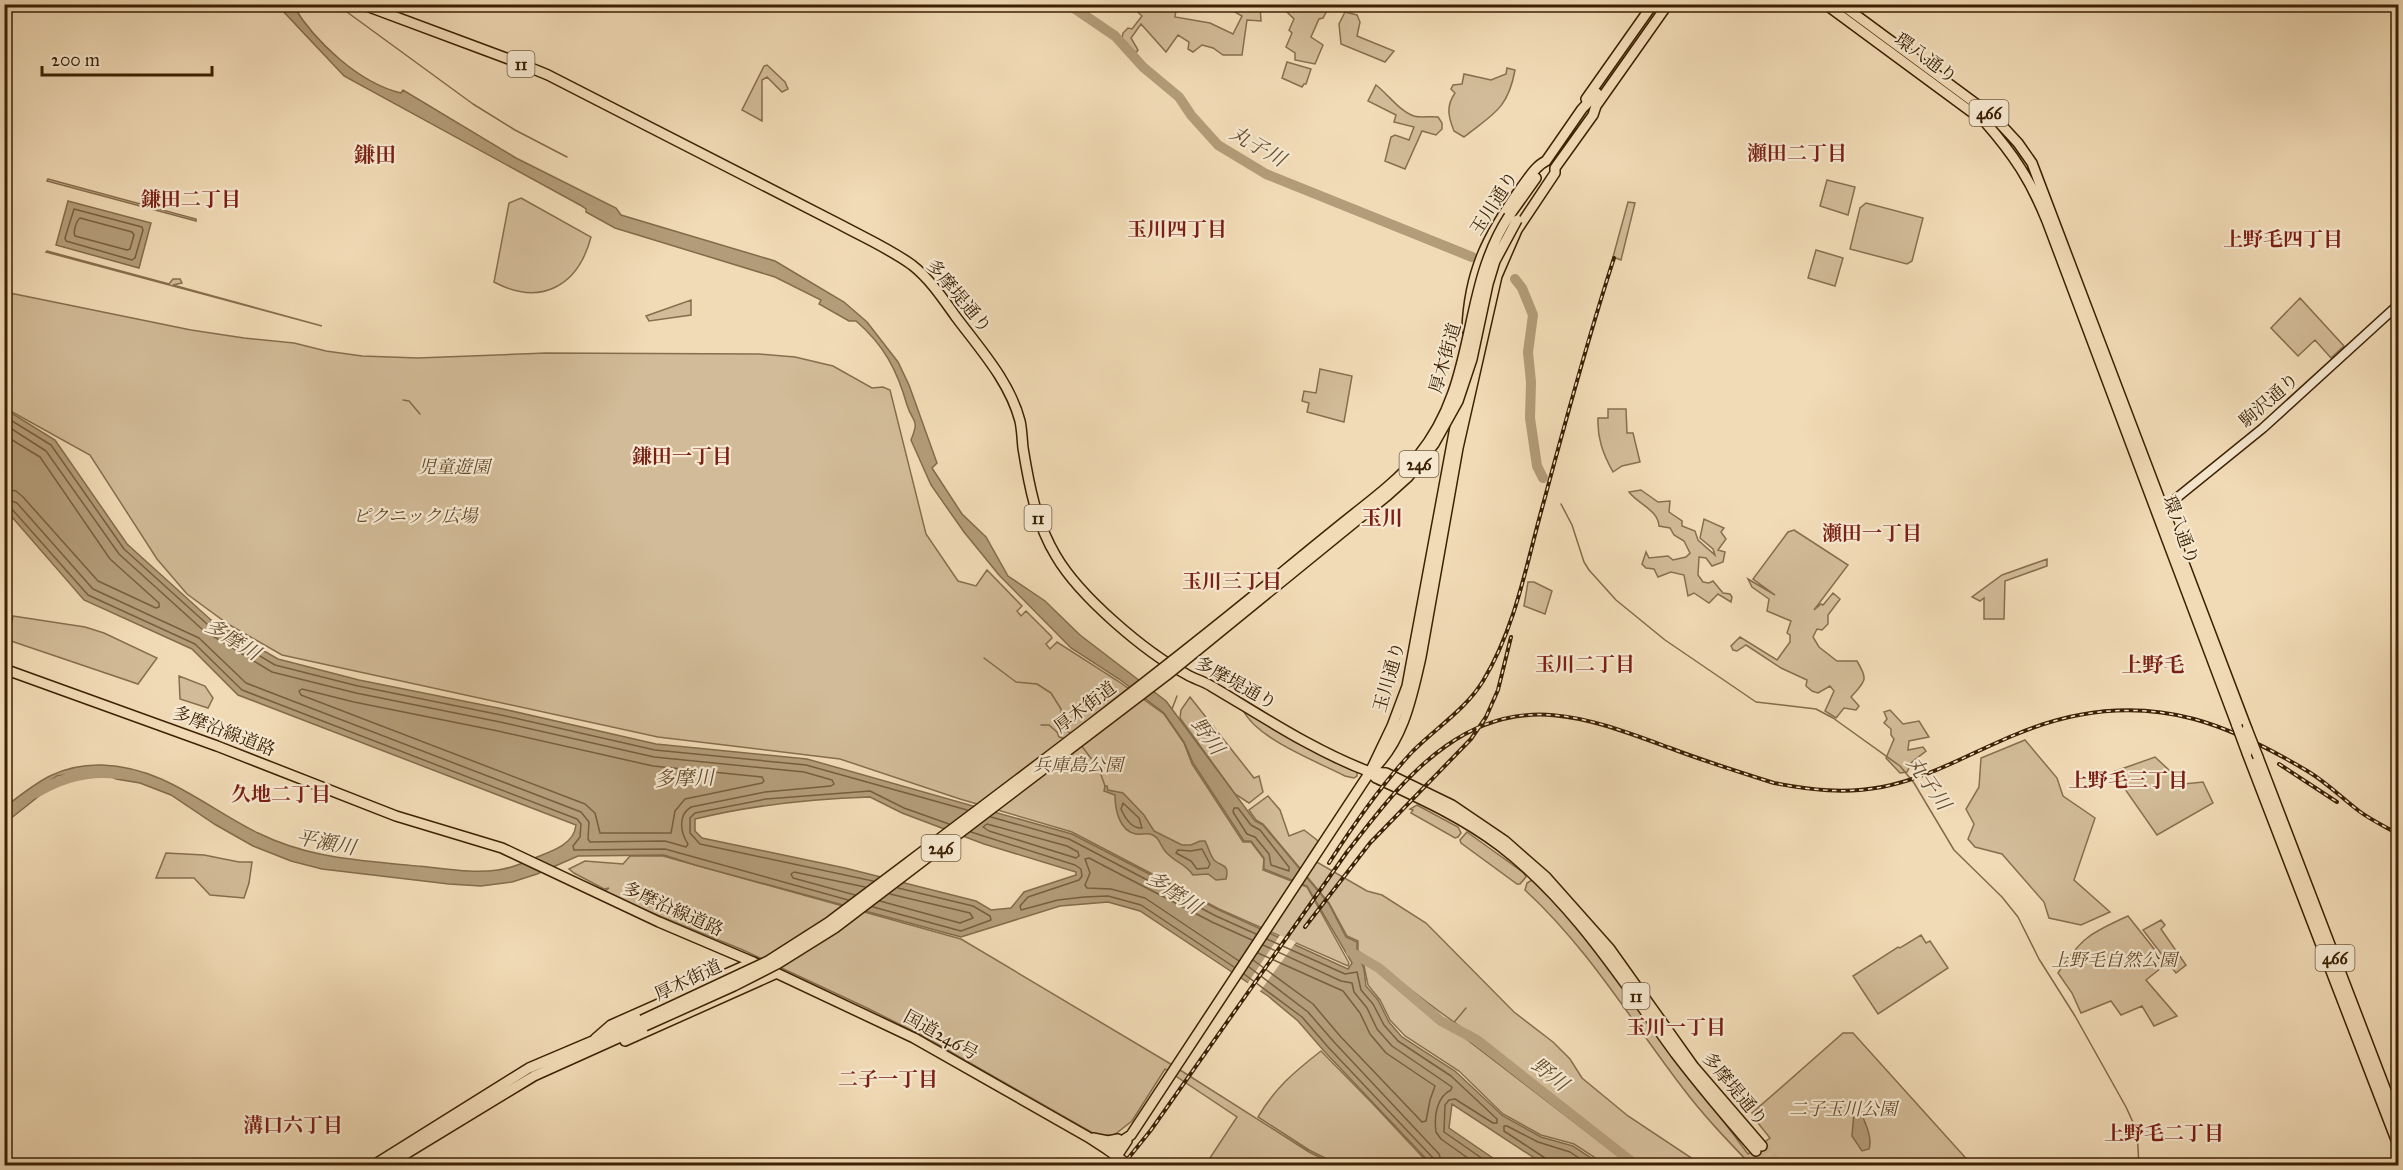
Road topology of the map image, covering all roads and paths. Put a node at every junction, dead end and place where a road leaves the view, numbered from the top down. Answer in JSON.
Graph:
{"nodes":[{"id":1,"x":361,"y":4,"type":"edge"},
{"id":2,"x":1653,"y":4,"type":"edge"},
{"id":3,"x":1661,"y":4,"type":"edge"},
{"id":4,"x":1668,"y":4,"type":"edge"},
{"id":5,"x":1675,"y":4,"type":"edge"},
{"id":6,"x":1825,"y":4,"type":"edge"},
{"id":7,"x":1841,"y":4,"type":"edge"},
{"id":8,"x":1582,"y":109,"type":"junction"},
{"id":9,"x":1593,"y":115,"type":"junction"},
{"id":10,"x":1546,"y":161,"type":"junction"},
{"id":11,"x":1555,"y":168,"type":"junction"},
{"id":12,"x":1513,"y":218,"type":"junction"},
{"id":13,"x":2071,"y":275,"type":"junction"},
{"id":14,"x":2398,"y":305,"type":"edge"},
{"id":15,"x":2161,"y":511,"type":"junction"},
{"id":16,"x":4,"y":669,"type":"edge"},
{"id":17,"x":1370,"y":772,"type":"junction"},
{"id":18,"x":753,"y":962,"type":"junction"},
{"id":19,"x":777,"y":974,"type":"junction"},
{"id":20,"x":597,"y":1043,"type":"junction"},
{"id":21,"x":2398,"y":1122,"type":"edge"},
{"id":22,"x":1138,"y":1125,"type":"junction"},
{"id":23,"x":2398,"y":1145,"type":"edge"},
{"id":24,"x":1115,"y":1146,"type":"junction"},
{"id":25,"x":1759,"y":1148,"type":"tunnel mouth"},
{"id":26,"x":372,"y":1166,"type":"edge"},
{"id":27,"x":386,"y":1166,"type":"edge"},
{"id":28,"x":1130,"y":1166,"type":"edge"}],
"edges":[{"from":1,"to":17,"type":"main road","name":"多摩堤通り","number":"11"},
{"from":2,"to":8,"type":"main road","number":"246"},
{"from":3,"to":8,"type":"main road","name":"玉川通り","number":"246"},
{"from":4,"to":9,"type":"main road","name":"玉川通り","number":"246"},
{"from":5,"to":9,"type":"main road","number":"246"},
{"from":6,"to":13,"type":"main road","name":"環八通り","number":"466"},
{"from":7,"to":13,"type":"main road","name":"環八通り","number":"466"},
{"from":8,"to":10,"type":"main road","name":"玉川通り","number":"246"},
{"from":9,"to":11,"type":"main road","name":"玉川通り","number":"246"},
{"from":10,"to":12,"type":"main road","name":"厚木街道","number":"246"},
{"from":10,"to":17,"type":"main road","name":"玉川通り","number":"246"},
{"from":11,"to":12,"type":"main road","name":"厚木街道","number":"246"},
{"from":11,"to":17,"type":"main road","name":"玉川通り","number":"246"},
{"from":12,"to":20,"type":"main road","name":"厚木街道","number":"246","bridge":true},
{"from":13,"to":15,"type":"main road","name":"環八通り","number":"466"},
{"from":14,"to":15,"type":"main road","name":"駒沢通り"},
{"from":15,"to":21,"type":"main road","name":"環八通り","number":"466","bridge":true},
{"from":15,"to":23,"type":"main road","name":"環八通り","number":"466","bridge":true},
{"from":16,"to":18,"type":"main road","name":"多摩沿線道路"},
{"from":17,"to":22,"type":"main road","name":"玉川通り","number":"246"},
{"from":17,"to":25,"type":"main road","name":"多摩堤通り","number":"11"},
{"from":18,"to":19,"type":"main road","name":"国道246号"},
{"from":18,"to":20,"type":"main road","number":"246"},
{"from":19,"to":20,"type":"main road","number":"246"},
{"from":19,"to":24,"type":"main road","name":"国道246号"},
{"from":20,"to":26,"type":"main road","name":"厚木街道","number":"246"},
{"from":20,"to":27,"type":"main road","name":"厚木街道","number":"246"},
{"from":22,"to":24,"type":"main road","name":"玉川通り","number":"246"},
{"from":22,"to":24,"type":"main road","name":"玉川通り","number":"246"},
{"from":24,"to":28,"type":"main road"}]}
